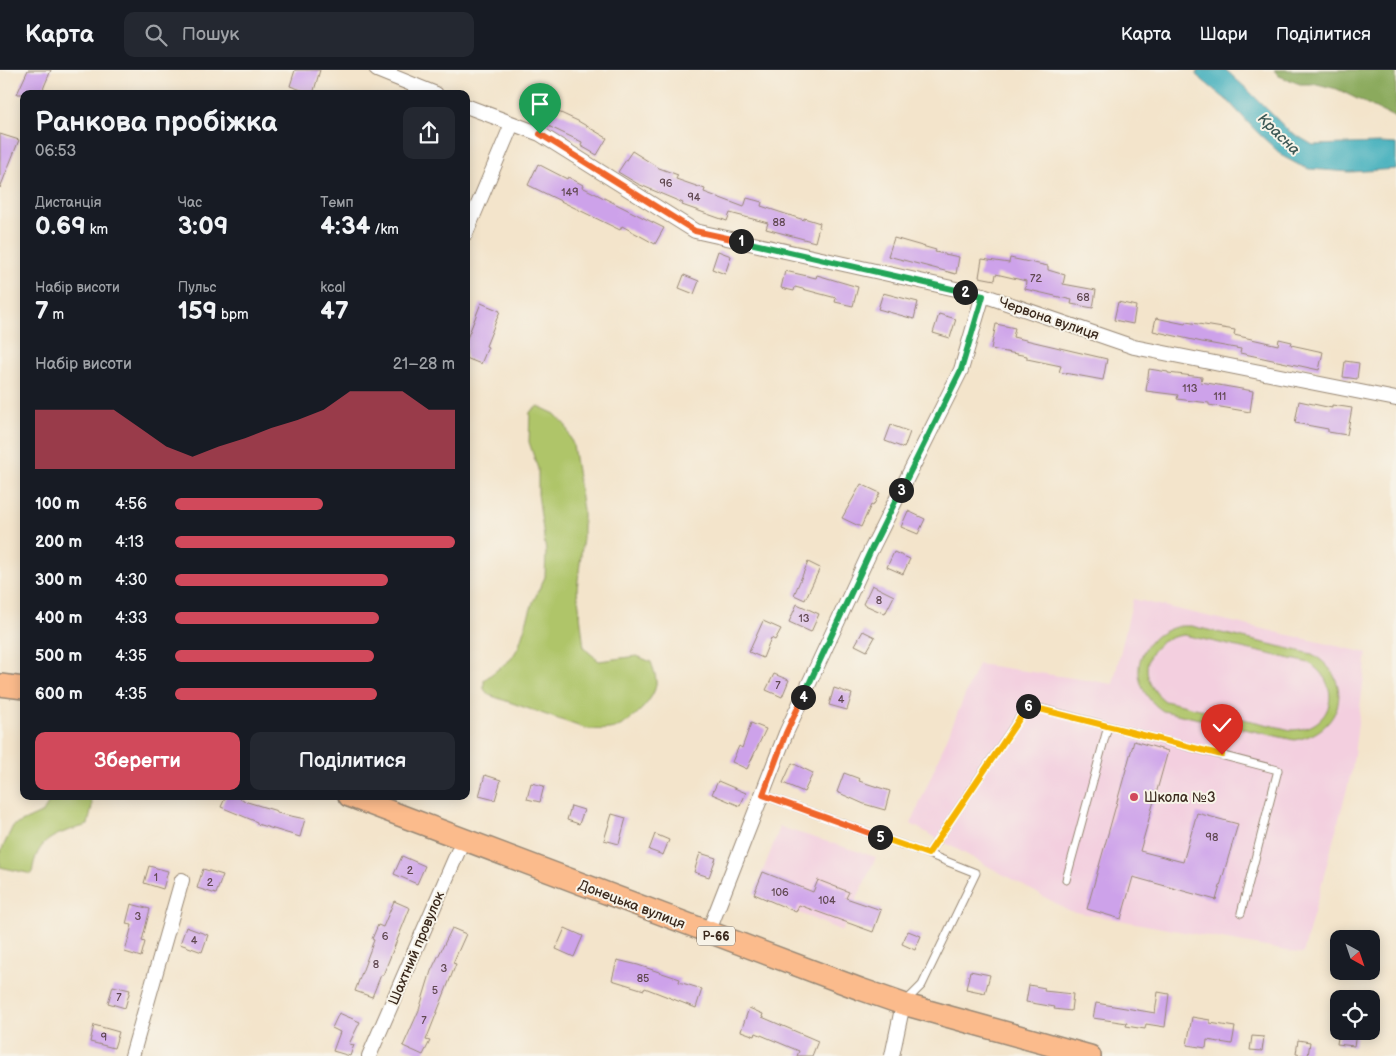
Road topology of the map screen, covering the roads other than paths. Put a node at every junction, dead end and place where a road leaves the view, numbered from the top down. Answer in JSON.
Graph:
{"nodes":[{"id":1,"x":377,"y":70,"type":"edge"},
{"id":2,"x":426,"y":90,"type":"edge"},
{"id":3,"x":470,"y":108,"type":"edge"},
{"id":4,"x":512,"y":124,"type":"junction"},
{"id":5,"x":470,"y":223,"type":"edge"},
{"id":6,"x":983,"y":296,"type":"junction"},
{"id":7,"x":1396,"y":399,"type":"edge"},
{"id":8,"x":0,"y":685,"type":"edge"},
{"id":9,"x":20,"y":688,"type":"edge"},
{"id":10,"x":1108,"y":726,"type":"junction"},
{"id":11,"x":763,"y":795,"type":"junction"},
{"id":12,"x":359,"y":800,"type":"edge"},
{"id":13,"x":463,"y":840,"type":"junction"},
{"id":14,"x":928,"y":854,"type":"junction"},
{"id":15,"x":182,"y":880,"type":"dead end"},
{"id":16,"x":1066,"y":880,"type":"dead end"},
{"id":17,"x":1241,"y":914,"type":"dead end"},
{"id":18,"x":708,"y":933,"type":"junction"},
{"id":19,"x":903,"y":1004,"type":"junction"},
{"id":20,"x":132,"y":1056,"type":"edge"},
{"id":21,"x":369,"y":1056,"type":"edge"},
{"id":22,"x":892,"y":1056,"type":"edge"},
{"id":23,"x":1090,"y":1056,"type":"edge"}],
"edges":[{"from":1,"to":2,"type":"street"},
{"from":3,"to":4,"type":"street","name":"Червона вулиця"},
{"from":4,"to":5,"type":"street"},
{"from":4,"to":6,"type":"street","name":"Червона вулиця"},
{"from":6,"to":7,"type":"street","name":"Червона вулиця"},
{"from":6,"to":11,"type":"street"},
{"from":8,"to":9,"type":"main road"},
{"from":10,"to":14,"type":"lane"},
{"from":10,"to":16,"type":"lane"},
{"from":10,"to":17,"type":"lane"},
{"from":11,"to":14,"type":"lane"},
{"from":11,"to":18,"type":"street"},
{"from":12,"to":13,"type":"main road","name":"Донецька вулиця","number":"Р-66"},
{"from":13,"to":18,"type":"main road","name":"Донецька вулиця","number":"Р-66"},
{"from":13,"to":21,"type":"street","name":"Шахтний провулок"},
{"from":14,"to":19,"type":"lane"},
{"from":15,"to":20,"type":"street"},
{"from":18,"to":19,"type":"main road","name":"Донецька вулиця","number":"Р-66"},
{"from":19,"to":22,"type":"street"},
{"from":19,"to":23,"type":"main road","name":"Донецька вулиця","number":"Р-66"}]}
